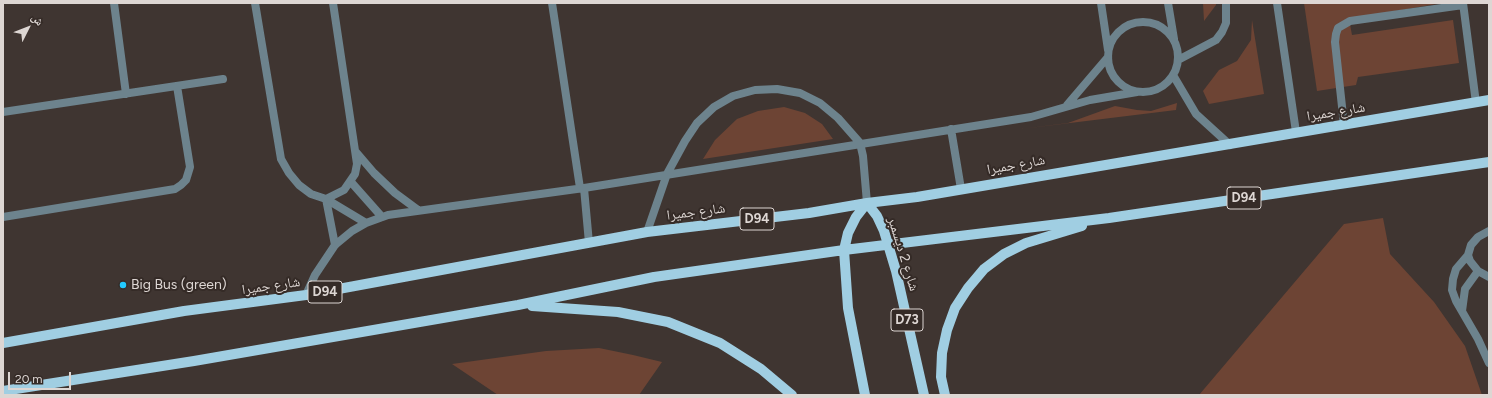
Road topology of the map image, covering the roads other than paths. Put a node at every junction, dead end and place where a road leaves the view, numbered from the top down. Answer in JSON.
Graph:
{"nodes":[{"id":1,"x":114,"y":3,"type":"edge"},
{"id":2,"x":255,"y":3,"type":"edge"},
{"id":3,"x":333,"y":3,"type":"edge"},
{"id":4,"x":552,"y":3,"type":"edge"},
{"id":5,"x":1101,"y":3,"type":"edge"},
{"id":6,"x":1168,"y":3,"type":"edge"},
{"id":7,"x":1226,"y":3,"type":"edge"},
{"id":8,"x":1277,"y":3,"type":"edge"},
{"id":9,"x":1463,"y":4,"type":"edge"},
{"id":10,"x":1175,"y":41,"type":"junction"},
{"id":11,"x":1108,"y":55,"type":"junction"},
{"id":12,"x":1178,"y":60,"type":"junction"},
{"id":13,"x":1173,"y":75,"type":"junction"},
{"id":14,"x":223,"y":79,"type":"dead end"},
{"id":15,"x":177,"y":86,"type":"junction"},
{"id":16,"x":1137,"y":92,"type":"junction"},
{"id":17,"x":126,"y":94,"type":"junction"},
{"id":18,"x":1489,"y":100,"type":"edge"},
{"id":19,"x":1476,"y":103,"type":"junction"},
{"id":20,"x":1066,"y":106,"type":"junction"},
{"id":21,"x":3,"y":112,"type":"edge"},
{"id":22,"x":1344,"y":125,"type":"junction"},
{"id":23,"x":951,"y":130,"type":"junction"},
{"id":24,"x":1296,"y":132,"type":"junction"},
{"id":25,"x":860,"y":143,"type":"junction"},
{"id":26,"x":1230,"y":145,"type":"junction"},
{"id":27,"x":356,"y":152,"type":"junction"},
{"id":28,"x":1489,"y":162,"type":"edge"},
{"id":29,"x":667,"y":174,"type":"junction"},
{"id":30,"x":351,"y":182,"type":"junction"},
{"id":31,"x":582,"y":188,"type":"junction"},
{"id":32,"x":961,"y":189,"type":"junction"},
{"id":33,"x":326,"y":199,"type":"junction"},
{"id":34,"x":867,"y":203,"type":"junction"},
{"id":35,"x":418,"y":210,"type":"junction"},
{"id":36,"x":3,"y":217,"type":"edge"},
{"id":37,"x":382,"y":217,"type":"junction"},
{"id":38,"x":1109,"y":218,"type":"junction"},
{"id":39,"x":366,"y":223,"type":"junction"},
{"id":40,"x":1489,"y":231,"type":"edge"},
{"id":41,"x":647,"y":232,"type":"junction"},
{"id":42,"x":589,"y":243,"type":"junction"},
{"id":43,"x":335,"y":245,"type":"junction"},
{"id":44,"x":888,"y":246,"type":"junction"},
{"id":45,"x":844,"y":250,"type":"junction"},
{"id":46,"x":1468,"y":255,"type":"junction"},
{"id":47,"x":1478,"y":271,"type":"junction"},
{"id":48,"x":1489,"y":277,"type":"edge"},
{"id":49,"x":306,"y":296,"type":"junction"},
{"id":50,"x":518,"y":305,"type":"junction"},
{"id":51,"x":1462,"y":311,"type":"junction"},
{"id":52,"x":3,"y":343,"type":"edge"},
{"id":53,"x":1489,"y":363,"type":"edge"},
{"id":54,"x":3,"y":391,"type":"edge"},
{"id":55,"x":792,"y":395,"type":"edge"},
{"id":56,"x":866,"y":395,"type":"edge"},
{"id":57,"x":924,"y":395,"type":"edge"},
{"id":58,"x":946,"y":395,"type":"edge"}],
"edges":[{"from":1,"to":17,"type":"street"},
{"from":2,"to":33,"type":"street"},
{"from":3,"to":27,"type":"street"},
{"from":4,"to":31,"type":"street"},
{"from":5,"to":11,"type":"street"},
{"from":6,"to":10,"type":"street"},
{"from":7,"to":12,"type":"street"},
{"from":8,"to":24,"type":"street"},
{"from":9,"to":19,"type":"street"},
{"from":9,"to":22,"type":"street"},
{"from":10,"to":11,"type":"street"},
{"from":10,"to":12,"type":"street"},
{"from":11,"to":16,"type":"street"},
{"from":11,"to":20,"type":"street"},
{"from":12,"to":13,"type":"street"},
{"from":13,"to":16,"type":"street"},
{"from":13,"to":26,"type":"street"},
{"from":14,"to":15,"type":"street"},
{"from":15,"to":17,"type":"street"},
{"from":15,"to":36,"type":"street"},
{"from":16,"to":20,"type":"street"},
{"from":17,"to":21,"type":"street"},
{"from":18,"to":19,"type":"main road","name":"شارع جميرا","number":"D94"},
{"from":19,"to":22,"type":"main road","name":"شارع جميرا","number":"D94"},
{"from":20,"to":23,"type":"street"},
{"from":22,"to":24,"type":"main road","name":"شارع جميرا","number":"D94"},
{"from":23,"to":25,"type":"street"},
{"from":23,"to":32,"type":"street"},
{"from":24,"to":26,"type":"main road","name":"شارع جميرا","number":"D94"},
{"from":25,"to":29,"type":"street"},
{"from":25,"to":29,"type":"street"},
{"from":25,"to":34,"type":"street"},
{"from":26,"to":32,"type":"main road","name":"شارع جميرا","number":"D94"},
{"from":27,"to":30,"type":"street"},
{"from":27,"to":35,"type":"street"},
{"from":28,"to":38,"type":"main road","number":"D94"},
{"from":29,"to":31,"type":"street"},
{"from":29,"to":41,"type":"street"},
{"from":30,"to":33,"type":"street"},
{"from":30,"to":37,"type":"street"},
{"from":31,"to":35,"type":"street"},
{"from":31,"to":42,"type":"street"},
{"from":32,"to":34,"type":"main road","name":"شارع جميرا","number":"D94"},
{"from":33,"to":39,"type":"street"},
{"from":33,"to":43,"type":"street"},
{"from":34,"to":41,"type":"main road","name":"شارع جميرا","number":"D94"},
{"from":34,"to":44,"type":"main road","name":"شارع 2 ديسمبر","number":"D73"},
{"from":34,"to":45,"type":"main road"},
{"from":35,"to":37,"type":"street"},
{"from":37,"to":39,"type":"street"},
{"from":38,"to":44,"type":"main road","number":"D94"},
{"from":38,"to":58,"type":"main road"},
{"from":39,"to":43,"type":"street"},
{"from":40,"to":46,"type":"street"},
{"from":41,"to":42,"type":"main road","name":"شارع جميرا","number":"D94"},
{"from":42,"to":49,"type":"main road","name":"شارع جميرا","number":"D94"},
{"from":43,"to":49,"type":"street"},
{"from":44,"to":45,"type":"main road","number":"D94"},
{"from":44,"to":57,"type":"main road","name":"شارع 2 ديسمبر","number":"D73"},
{"from":45,"to":50,"type":"main road","number":"D94"},
{"from":45,"to":56,"type":"main road"},
{"from":46,"to":47,"type":"street"},
{"from":46,"to":51,"type":"street"},
{"from":47,"to":48,"type":"street"},
{"from":47,"to":51,"type":"street"},
{"from":49,"to":52,"type":"main road","name":"شارع جميرا","number":"D94"},
{"from":50,"to":54,"type":"main road","number":"D94"},
{"from":50,"to":55,"type":"main road"},
{"from":51,"to":53,"type":"street"}]}
